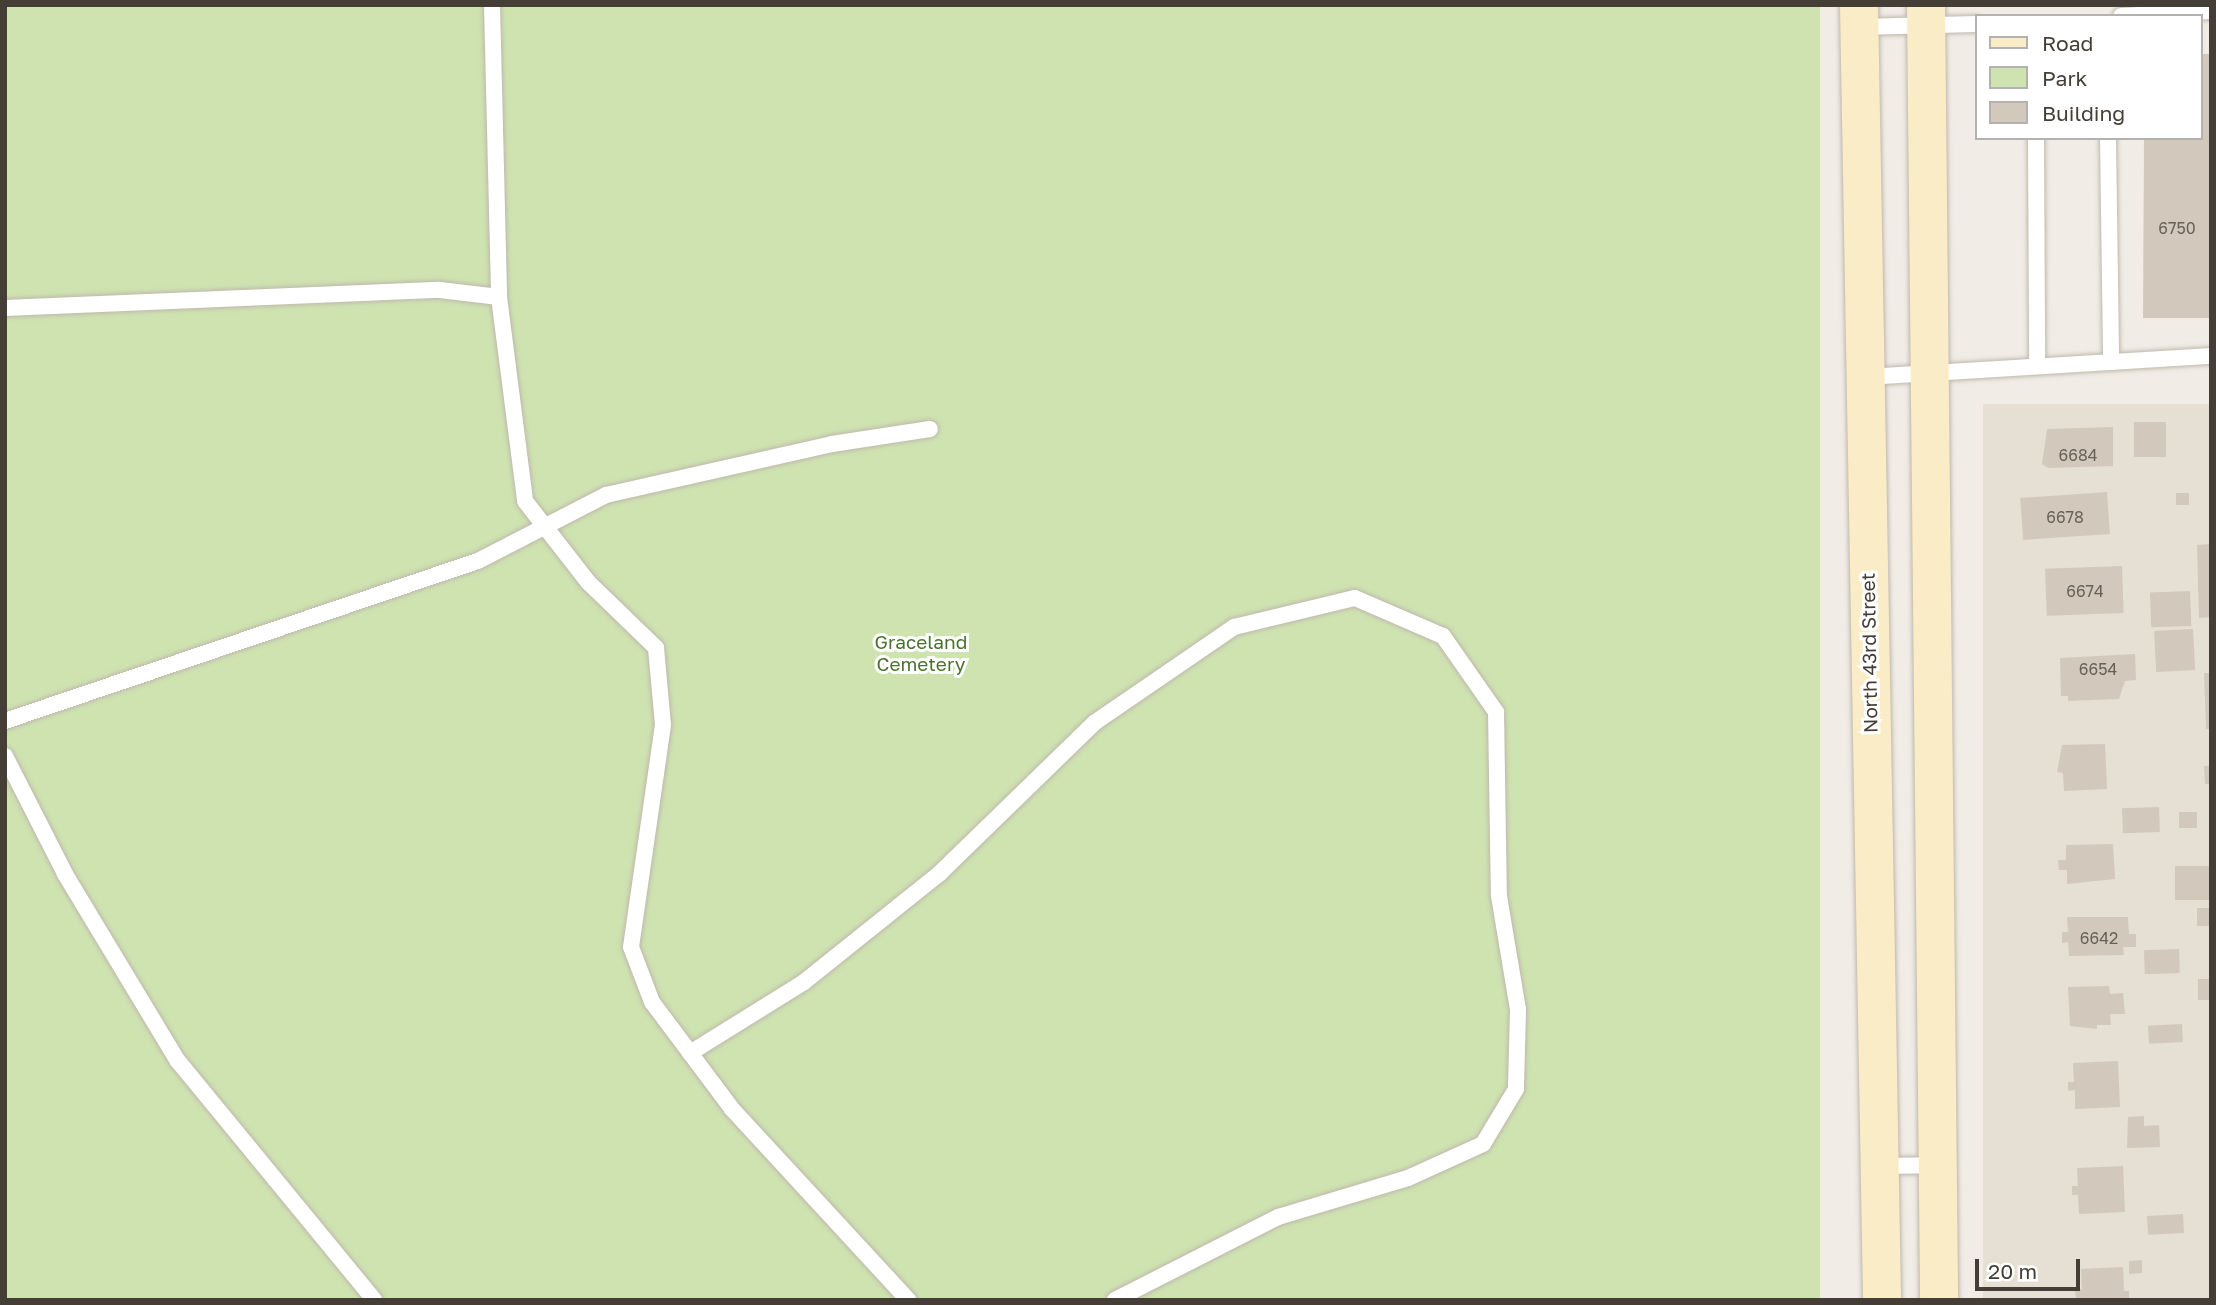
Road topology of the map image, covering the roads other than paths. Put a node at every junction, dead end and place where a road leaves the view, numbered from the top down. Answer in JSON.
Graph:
{"nodes":[{"id":1,"x":492,"y":5,"type":"edge"},
{"id":2,"x":2211,"y":11,"type":"edge"},
{"id":3,"x":2158,"y":14,"type":"edge"},
{"id":4,"x":1859,"y":16,"type":"edge"},
{"id":5,"x":1926,"y":16,"type":"edge"},
{"id":6,"x":1974,"y":24,"type":"edge"},
{"id":7,"x":2036,"y":140,"type":"edge"},
{"id":8,"x":2108,"y":140,"type":"edge"},
{"id":9,"x":499,"y":297,"type":"junction"},
{"id":10,"x":5,"y":308,"type":"edge"},
{"id":11,"x":2211,"y":356,"type":"edge"},
{"id":12,"x":2111,"y":362,"type":"junction"},
{"id":13,"x":2037,"y":366,"type":"junction"},
{"id":14,"x":1928,"y":373,"type":"junction"},
{"id":15,"x":1864,"y":377,"type":"junction"},
{"id":16,"x":930,"y":429,"type":"dead end"},
{"id":17,"x":545,"y":527,"type":"junction"},
{"id":18,"x":5,"y":722,"type":"edge"},
{"id":19,"x":5,"y":756,"type":"edge"},
{"id":20,"x":690,"y":1053,"type":"junction"},
{"id":21,"x":1934,"y":1165,"type":"junction"},
{"id":22,"x":1880,"y":1166,"type":"junction"},
{"id":23,"x":374,"y":1300,"type":"edge"},
{"id":24,"x":908,"y":1300,"type":"edge"},
{"id":25,"x":1115,"y":1300,"type":"edge"},
{"id":26,"x":1882,"y":1300,"type":"edge"},
{"id":27,"x":1940,"y":1300,"type":"edge"}],
"edges":[{"from":1,"to":9,"type":"lane"},
{"from":2,"to":3,"type":"lane"},
{"from":4,"to":5,"type":"lane"},
{"from":4,"to":15,"type":"main road","name":"North 43rd Street"},
{"from":5,"to":6,"type":"lane"},
{"from":5,"to":14,"type":"main road"},
{"from":7,"to":13,"type":"lane"},
{"from":8,"to":12,"type":"lane"},
{"from":9,"to":10,"type":"lane"},
{"from":9,"to":17,"type":"lane"},
{"from":11,"to":12,"type":"lane"},
{"from":12,"to":13,"type":"lane"},
{"from":13,"to":14,"type":"lane"},
{"from":14,"to":15,"type":"lane"},
{"from":14,"to":21,"type":"main road"},
{"from":15,"to":22,"type":"main road","name":"North 43rd Street"},
{"from":16,"to":17,"type":"lane"},
{"from":17,"to":18,"type":"lane"},
{"from":17,"to":20,"type":"lane"},
{"from":19,"to":23,"type":"lane"},
{"from":20,"to":24,"type":"lane"},
{"from":20,"to":25,"type":"lane"},
{"from":21,"to":22,"type":"lane"},
{"from":21,"to":27,"type":"main road"},
{"from":22,"to":26,"type":"main road","name":"North 43rd Street"}]}
